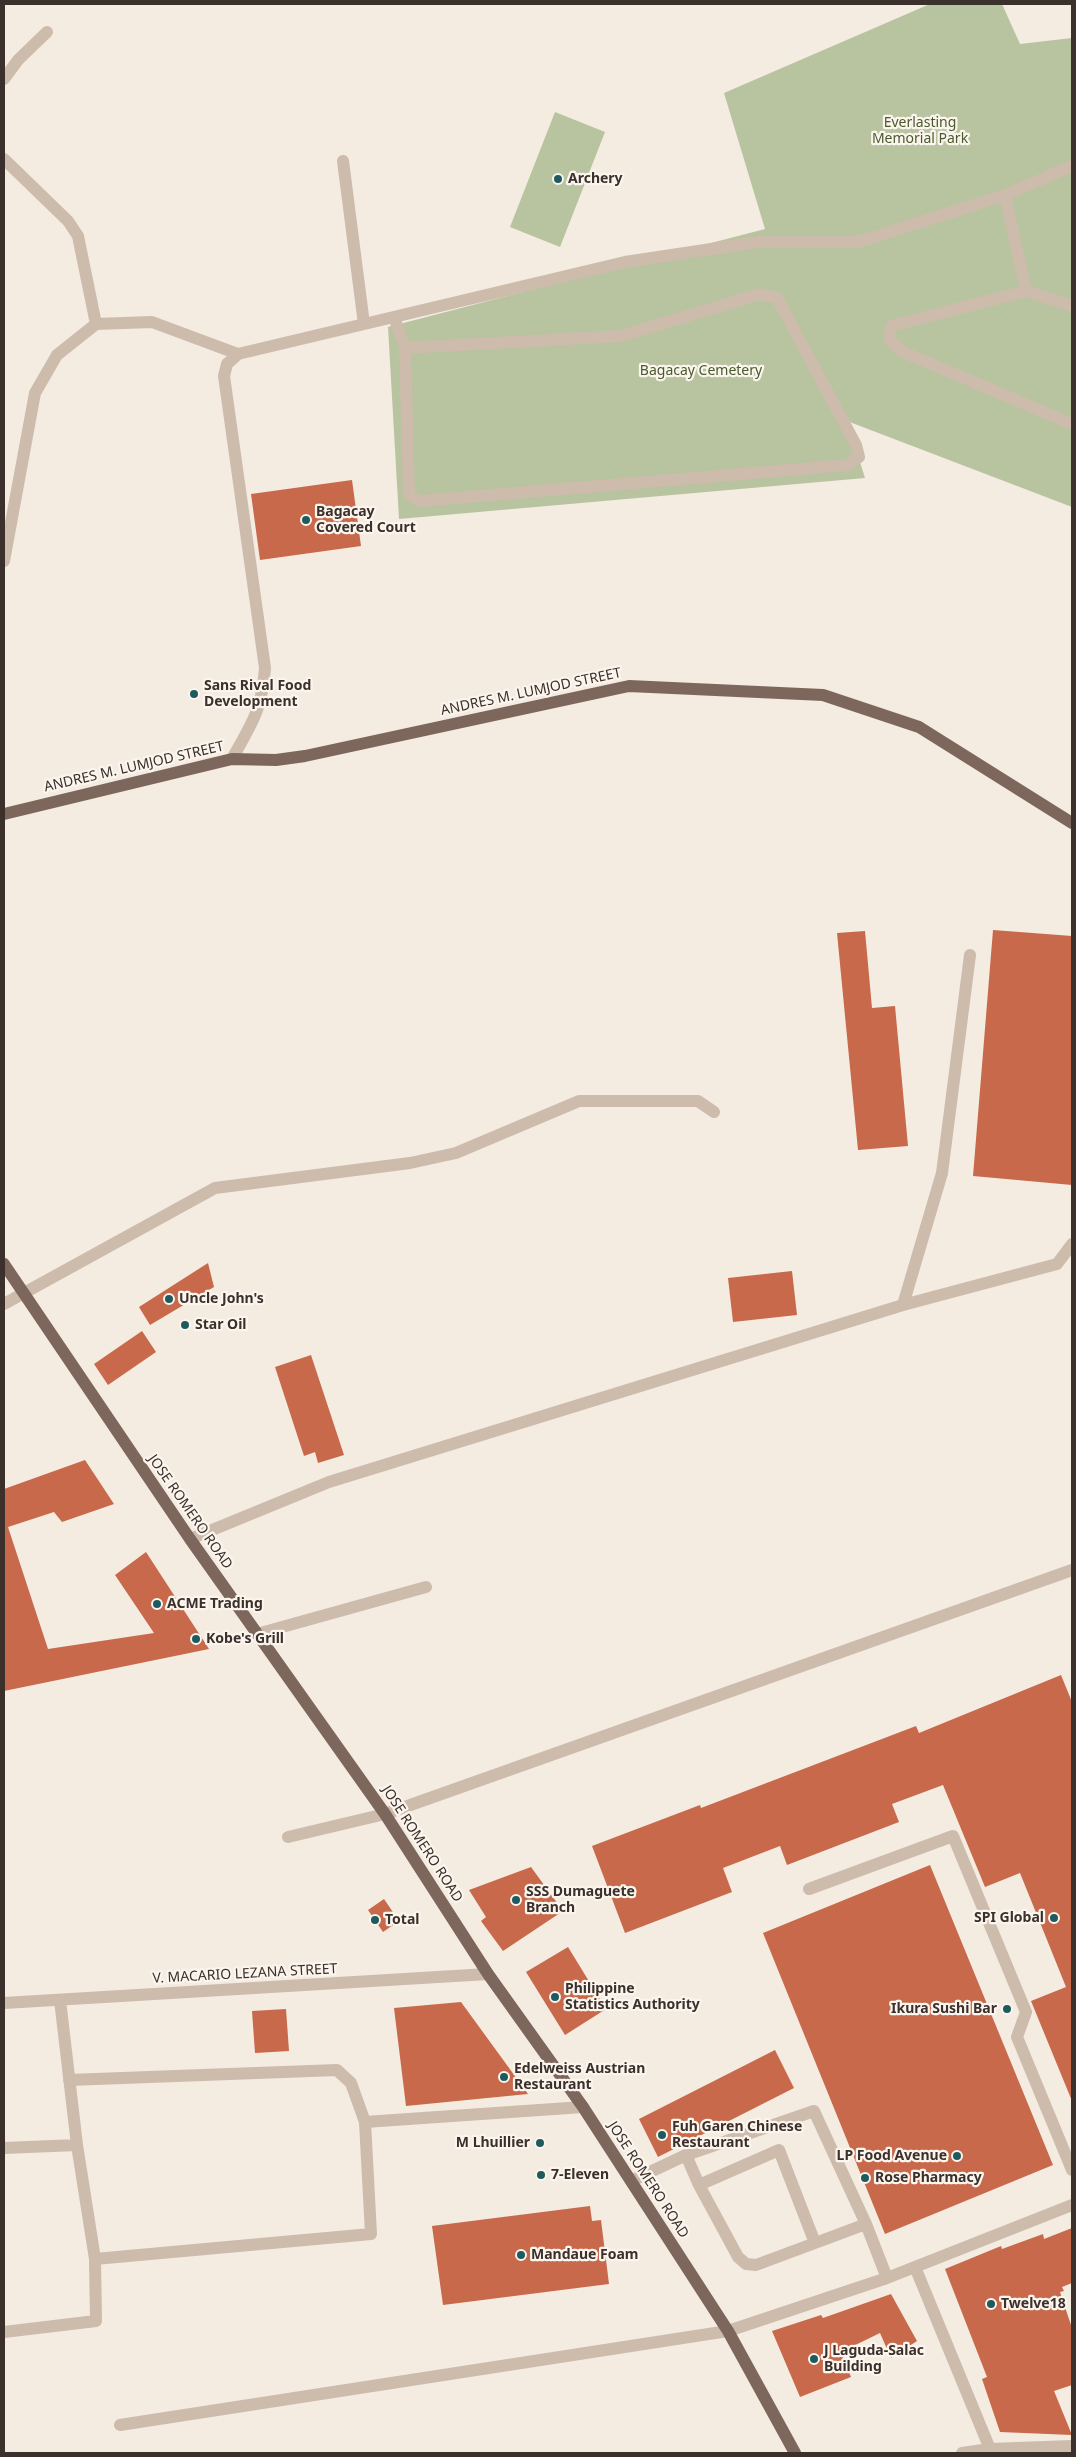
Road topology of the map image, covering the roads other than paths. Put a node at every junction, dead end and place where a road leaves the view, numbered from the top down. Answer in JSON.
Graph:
{"nodes":[{"id":1,"x":47,"y":32,"type":"dead end"},
{"id":2,"x":4,"y":79,"type":"edge"},
{"id":3,"x":4,"y":159,"type":"edge"},
{"id":4,"x":343,"y":161,"type":"dead end"},
{"id":5,"x":1072,"y":166,"type":"edge"},
{"id":6,"x":1005,"y":195,"type":"junction"},
{"id":7,"x":1026,"y":291,"type":"junction"},
{"id":8,"x":1072,"y":306,"type":"edge"},
{"id":9,"x":394,"y":317,"type":"junction"},
{"id":10,"x":96,"y":324,"type":"junction"},
{"id":11,"x":364,"y":324,"type":"junction"},
{"id":12,"x":405,"y":348,"type":"junction"},
{"id":13,"x":238,"y":354,"type":"junction"},
{"id":14,"x":1072,"y":424,"type":"edge"},
{"id":15,"x":4,"y":561,"type":"edge"},
{"id":16,"x":232,"y":759,"type":"junction"},
{"id":17,"x":4,"y":814,"type":"edge"},
{"id":18,"x":1072,"y":823,"type":"edge"},
{"id":19,"x":970,"y":955,"type":"dead end"},
{"id":20,"x":714,"y":1112,"type":"dead end"},
{"id":21,"x":1072,"y":1244,"type":"edge"},
{"id":22,"x":4,"y":1264,"type":"edge"},
{"id":23,"x":24,"y":1294,"type":"junction"},
{"id":24,"x":4,"y":1304,"type":"edge"},
{"id":25,"x":903,"y":1305,"type":"junction"},
{"id":26,"x":190,"y":1539,"type":"junction"},
{"id":27,"x":1072,"y":1570,"type":"edge"},
{"id":28,"x":426,"y":1587,"type":"dead end"},
{"id":29,"x":257,"y":1634,"type":"junction"},
{"id":30,"x":385,"y":1814,"type":"junction"},
{"id":31,"x":288,"y":1836,"type":"dead end"},
{"id":32,"x":808,"y":1889,"type":"dead end"},
{"id":33,"x":488,"y":1974,"type":"junction"},
{"id":34,"x":60,"y":2000,"type":"junction"},
{"id":35,"x":4,"y":2004,"type":"edge"},
{"id":36,"x":69,"y":2080,"type":"junction"},
{"id":37,"x":583,"y":2107,"type":"junction"},
{"id":38,"x":365,"y":2122,"type":"junction"},
{"id":39,"x":77,"y":2145,"type":"junction"},
{"id":40,"x":4,"y":2148,"type":"edge"},
{"id":41,"x":686,"y":2155,"type":"junction"},
{"id":42,"x":1072,"y":2170,"type":"edge"},
{"id":43,"x":632,"y":2181,"type":"junction"},
{"id":44,"x":699,"y":2185,"type":"junction"},
{"id":45,"x":1072,"y":2205,"type":"edge"},
{"id":46,"x":866,"y":2224,"type":"junction"},
{"id":47,"x":815,"y":2243,"type":"junction"},
{"id":48,"x":95,"y":2259,"type":"junction"},
{"id":49,"x":915,"y":2267,"type":"junction"},
{"id":50,"x":887,"y":2278,"type":"junction"},
{"id":51,"x":728,"y":2331,"type":"junction"},
{"id":52,"x":4,"y":2332,"type":"edge"},
{"id":53,"x":120,"y":2425,"type":"dead end"},
{"id":54,"x":1072,"y":2446,"type":"edge"},
{"id":55,"x":990,"y":2449,"type":"junction"},
{"id":56,"x":1030,"y":2451,"type":"edge"},
{"id":57,"x":795,"y":2453,"type":"edge"},
{"id":58,"x":962,"y":2453,"type":"edge"}],
"edges":[{"from":1,"to":2,"type":"street"},
{"from":3,"to":10,"type":"street"},
{"from":4,"to":11,"type":"street"},
{"from":5,"to":6,"type":"street"},
{"from":6,"to":7,"type":"street"},
{"from":6,"to":9,"type":"street"},
{"from":7,"to":8,"type":"street"},
{"from":7,"to":14,"type":"street"},
{"from":9,"to":11,"type":"street"},
{"from":9,"to":12,"type":"street"},
{"from":10,"to":13,"type":"street"},
{"from":10,"to":15,"type":"street"},
{"from":11,"to":13,"type":"street"},
{"from":12,"to":12,"type":"street"},
{"from":13,"to":16,"type":"street"},
{"from":16,"to":17,"type":"main road","name":"ANDRES M. LUMJOD STREET"},
{"from":16,"to":18,"type":"main road","name":"ANDRES M. LUMJOD STREET"},
{"from":19,"to":25,"type":"street"},
{"from":20,"to":23,"type":"street"},
{"from":21,"to":25,"type":"street"},
{"from":22,"to":23,"type":"main road","name":"JOSE ROMERO ROAD"},
{"from":23,"to":24,"type":"street"},
{"from":23,"to":26,"type":"main road","name":"JOSE ROMERO ROAD"},
{"from":25,"to":26,"type":"street"},
{"from":26,"to":29,"type":"main road","name":"JOSE ROMERO ROAD"},
{"from":27,"to":30,"type":"street"},
{"from":28,"to":29,"type":"street"},
{"from":29,"to":30,"type":"main road","name":"JOSE ROMERO ROAD"},
{"from":30,"to":31,"type":"street"},
{"from":30,"to":33,"type":"main road","name":"JOSE ROMERO ROAD"},
{"from":32,"to":42,"type":"street"},
{"from":33,"to":34,"type":"street","name":"V. MACARIO LEZANA STREET"},
{"from":33,"to":37,"type":"main road","name":"JOSE ROMERO ROAD"},
{"from":34,"to":35,"type":"street","name":"V. MACARIO LEZANA STREET"},
{"from":34,"to":36,"type":"street"},
{"from":36,"to":38,"type":"street"},
{"from":36,"to":39,"type":"street"},
{"from":37,"to":38,"type":"street"},
{"from":37,"to":43,"type":"main road","name":"JOSE ROMERO ROAD"},
{"from":38,"to":48,"type":"street"},
{"from":39,"to":40,"type":"street"},
{"from":39,"to":48,"type":"street"},
{"from":41,"to":43,"type":"street"},
{"from":41,"to":44,"type":"street"},
{"from":41,"to":46,"type":"street"},
{"from":43,"to":51,"type":"main road","name":"JOSE ROMERO ROAD"},
{"from":44,"to":47,"type":"street"},
{"from":44,"to":47,"type":"street"},
{"from":45,"to":49,"type":"street"},
{"from":46,"to":47,"type":"street"},
{"from":46,"to":50,"type":"street"},
{"from":48,"to":52,"type":"street"},
{"from":49,"to":50,"type":"street"},
{"from":49,"to":55,"type":"street"},
{"from":50,"to":51,"type":"street"},
{"from":51,"to":53,"type":"street"},
{"from":51,"to":57,"type":"main road","name":"JOSE ROMERO ROAD"},
{"from":54,"to":56,"type":"street"},
{"from":55,"to":56,"type":"street"},
{"from":55,"to":58,"type":"street"}]}
